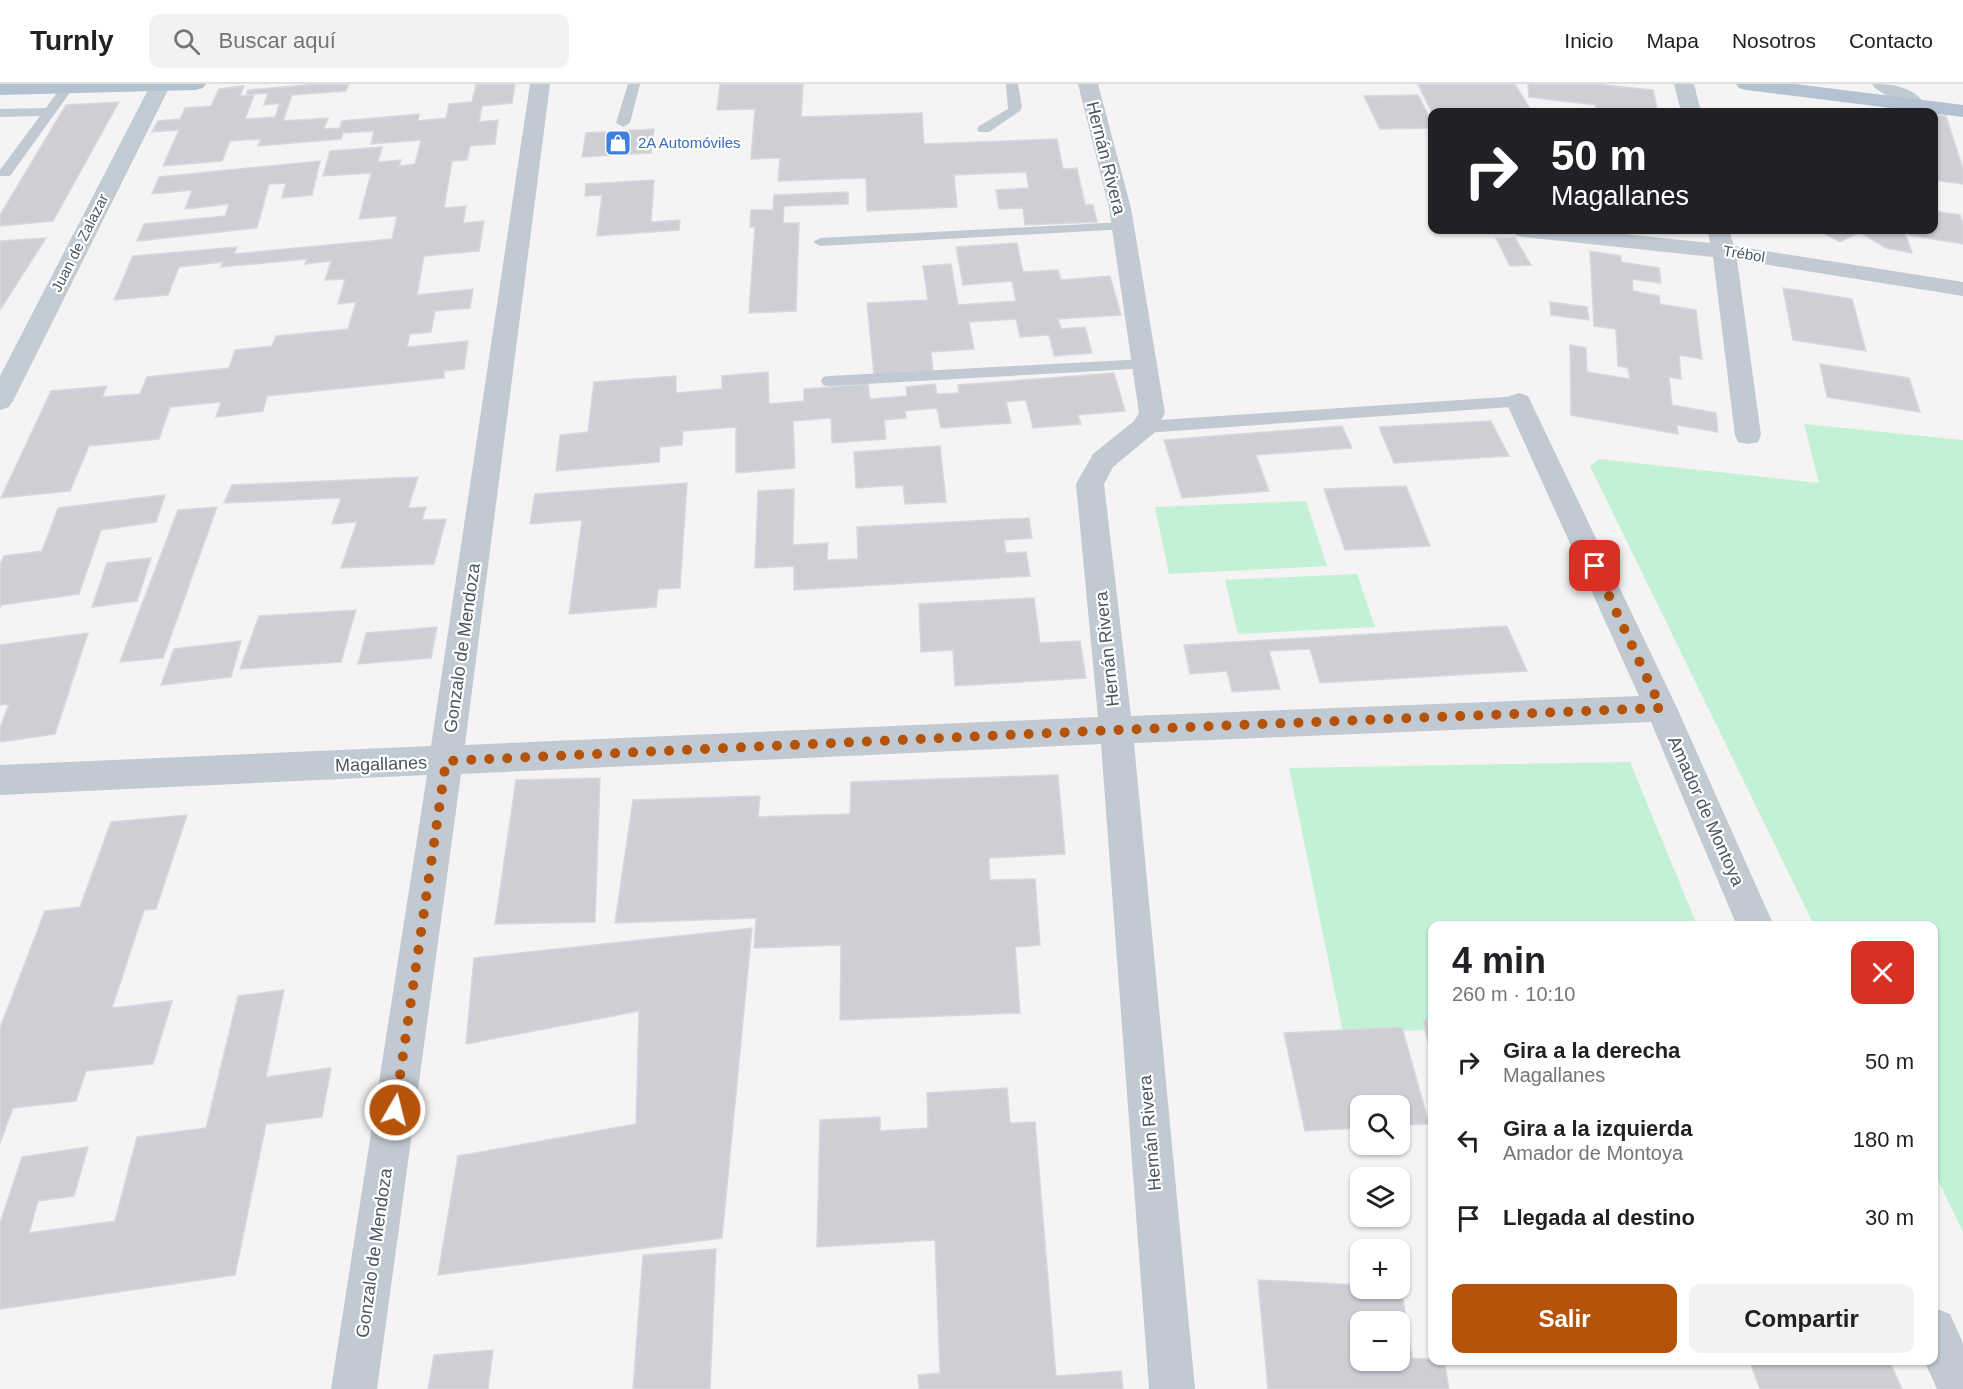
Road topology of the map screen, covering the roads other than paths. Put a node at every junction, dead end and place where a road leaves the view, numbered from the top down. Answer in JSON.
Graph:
{"nodes":[{"id":1,"x":161,"y":84,"type":"edge"},
{"id":2,"x":196,"y":84,"type":"edge"},
{"id":3,"x":540,"y":84,"type":"edge"},
{"id":4,"x":634,"y":84,"type":"edge"},
{"id":5,"x":1012,"y":84,"type":"edge"},
{"id":6,"x":1088,"y":84,"type":"edge"},
{"id":7,"x":1684,"y":84,"type":"edge"},
{"id":8,"x":1746,"y":84,"type":"edge"},
{"id":9,"x":1838,"y":84,"type":"edge"},
{"id":10,"x":68,"y":87,"type":"junction"},
{"id":11,"x":1887,"y":87,"type":"edge"},
{"id":12,"x":4,"y":94,"type":"edge"},
{"id":13,"x":1915,"y":104,"type":"junction"},
{"id":14,"x":1957,"y":105,"type":"edge"},
{"id":15,"x":1689,"y":108,"type":"edge"},
{"id":16,"x":51,"y":112,"type":"junction"},
{"id":17,"x":0,"y":113,"type":"edge"},
{"id":18,"x":623,"y":123,"type":"dead end"},
{"id":19,"x":984,"y":129,"type":"dead end"},
{"id":20,"x":5,"y":173,"type":"dead end"},
{"id":21,"x":1123,"y":226,"type":"junction"},
{"id":22,"x":1603,"y":234,"type":"edge"},
{"id":23,"x":1721,"y":240,"type":"edge"},
{"id":24,"x":820,"y":242,"type":"dead end"},
{"id":25,"x":1963,"y":289,"type":"edge"},
{"id":26,"x":1145,"y":364,"type":"junction"},
{"id":27,"x":829,"y":381,"type":"dead end"},
{"id":28,"x":0,"y":401,"type":"edge"},
{"id":29,"x":1519,"y":402,"type":"joint"},
{"id":30,"x":1145,"y":427,"type":"junction"},
{"id":31,"x":1748,"y":435,"type":"dead end"},
{"id":32,"x":1661,"y":708,"type":"junction"},
{"id":33,"x":1116,"y":730,"type":"junction"},
{"id":34,"x":446,"y":761,"type":"junction"},
{"id":35,"x":0,"y":780,"type":"edge"},
{"id":36,"x":1754,"y":921,"type":"edge"},
{"id":37,"x":1938,"y":1339,"type":"edge"},
{"id":38,"x":354,"y":1389,"type":"edge"},
{"id":39,"x":1172,"y":1389,"type":"edge"},
{"id":40,"x":1960,"y":1389,"type":"edge"}],
"edges":[{"from":1,"to":2,"type":"main road"},
{"from":1,"to":10,"type":"main road"},
{"from":1,"to":28,"type":"street","name":"Juan de Zalazar"},
{"from":3,"to":34,"type":"street","name":"Gonzalo de Mendoza"},
{"from":4,"to":18,"type":"lane"},
{"from":5,"to":19,"type":"lane"},
{"from":6,"to":21,"type":"street","name":"Hernán Rivera"},
{"from":7,"to":15,"type":"street"},
{"from":8,"to":13,"type":"main road"},
{"from":9,"to":11,"type":"main road"},
{"from":10,"to":12,"type":"main road"},
{"from":10,"to":16,"type":"lane"},
{"from":11,"to":13,"type":"street"},
{"from":11,"to":14,"type":"main road"},
{"from":13,"to":14,"type":"main road"},
{"from":16,"to":17,"type":"lane"},
{"from":16,"to":20,"type":"lane"},
{"from":21,"to":24,"type":"lane"},
{"from":21,"to":26,"type":"street","name":"Hernán Rivera"},
{"from":22,"to":23,"type":"street","name":"Trébol"},
{"from":23,"to":25,"type":"street","name":"Trébol"},
{"from":23,"to":31,"type":"street"},
{"from":26,"to":27,"type":"lane"},
{"from":26,"to":30,"type":"street","name":"Hernán Rivera"},
{"from":29,"to":30,"type":"lane"},
{"from":29,"to":32,"type":"street","name":"Amador de Montoya"},
{"from":30,"to":33,"type":"street","name":"Hernán Rivera"},
{"from":32,"to":33,"type":"street","name":"Magallanes"},
{"from":32,"to":36,"type":"street","name":"Amador de Montoya"},
{"from":33,"to":34,"type":"street","name":"Magallanes"},
{"from":33,"to":39,"type":"street","name":"Hernán Rivera"},
{"from":34,"to":35,"type":"street","name":"Magallanes"},
{"from":34,"to":38,"type":"street","name":"Gonzalo de Mendoza"},
{"from":37,"to":40,"type":"street"}]}
